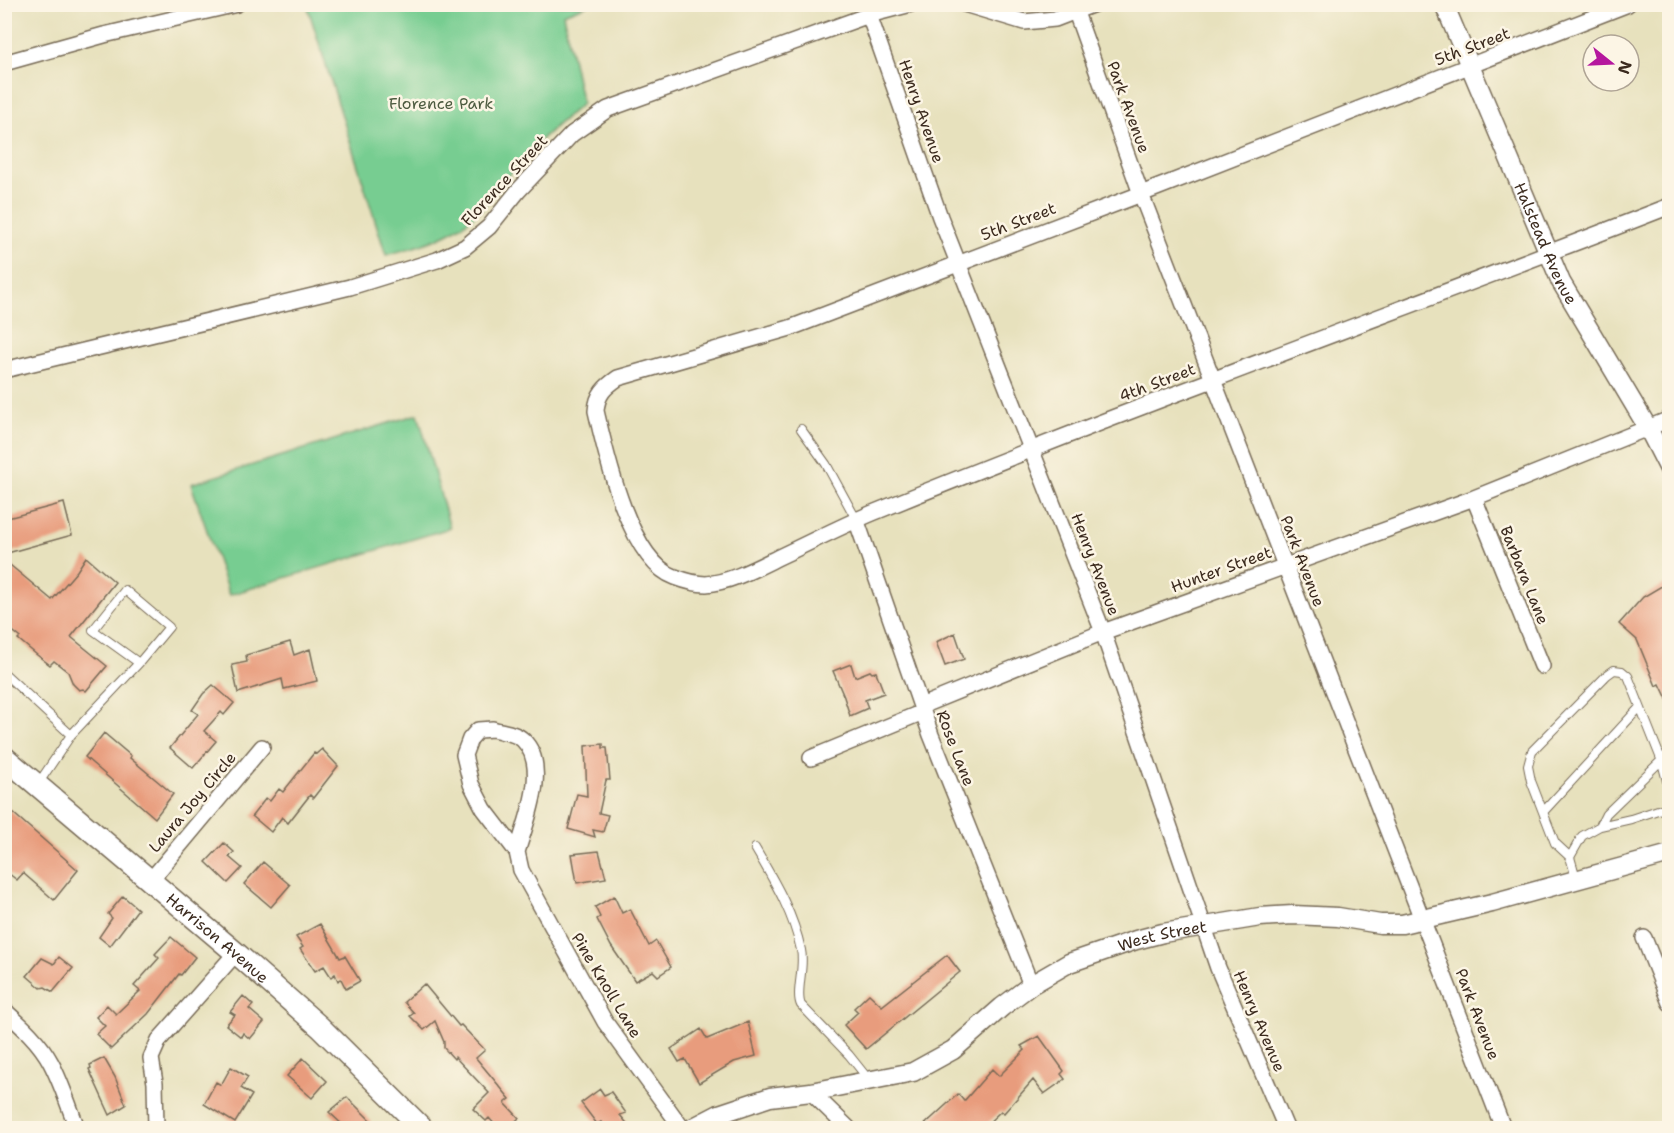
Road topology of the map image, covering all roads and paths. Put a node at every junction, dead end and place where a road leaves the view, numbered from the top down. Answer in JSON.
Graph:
{"nodes":[{"id":1,"x":237,"y":4,"type":"edge"},
{"id":2,"x":911,"y":4,"type":"edge"},
{"id":3,"x":964,"y":4,"type":"edge"},
{"id":4,"x":1094,"y":4,"type":"edge"},
{"id":5,"x":1444,"y":4,"type":"edge"},
{"id":6,"x":1628,"y":4,"type":"edge"},
{"id":7,"x":1075,"y":9,"type":"edge"},
{"id":8,"x":869,"y":15,"type":"junction"},
{"id":9,"x":4,"y":63,"type":"edge"},
{"id":10,"x":1469,"y":66,"type":"junction"},
{"id":11,"x":1141,"y":194,"type":"junction"},
{"id":12,"x":1670,"y":206,"type":"edge"},
{"id":13,"x":1548,"y":254,"type":"junction"},
{"id":14,"x":958,"y":263,"type":"junction"},
{"id":15,"x":4,"y":370,"type":"edge"},
{"id":16,"x":1214,"y":379,"type":"junction"},
{"id":17,"x":1670,"y":419,"type":"edge"},
{"id":18,"x":1648,"y":428,"type":"junction"},
{"id":19,"x":801,"y":429,"type":"dead end"},
{"id":20,"x":1032,"y":449,"type":"junction"},
{"id":21,"x":1670,"y":471,"type":"edge"},
{"id":22,"x":1474,"y":498,"type":"junction"},
{"id":23,"x":856,"y":519,"type":"junction"},
{"id":24,"x":1285,"y":565,"type":"junction"},
{"id":25,"x":662,"y":570,"type":"joint"},
{"id":26,"x":1103,"y":632,"type":"junction"},
{"id":27,"x":139,"y":663,"type":"junction"},
{"id":28,"x":1542,"y":666,"type":"dead end"},
{"id":29,"x":4,"y":673,"type":"edge"},
{"id":30,"x":1640,"y":707,"type":"junction"},
{"id":31,"x":922,"y":709,"type":"junction"},
{"id":32,"x":71,"y":735,"type":"junction"},
{"id":33,"x":262,"y":747,"type":"dead end"},
{"id":34,"x":1670,"y":752,"type":"edge"},
{"id":35,"x":4,"y":757,"type":"edge"},
{"id":36,"x":811,"y":758,"type":"dead end"},
{"id":37,"x":1661,"y":759,"type":"junction"},
{"id":38,"x":37,"y":785,"type":"junction"},
{"id":39,"x":1670,"y":792,"type":"edge"},
{"id":40,"x":1670,"y":806,"type":"edge"},
{"id":41,"x":1544,"y":811,"type":"junction"},
{"id":42,"x":1600,"y":826,"type":"junction"},
{"id":43,"x":755,"y":848,"type":"dead end"},
{"id":44,"x":516,"y":852,"type":"junction"},
{"id":45,"x":1670,"y":854,"type":"edge"},
{"id":46,"x":1570,"y":857,"type":"junction"},
{"id":47,"x":1576,"y":879,"type":"junction"},
{"id":48,"x":150,"y":881,"type":"junction"},
{"id":49,"x":1422,"y":920,"type":"junction"},
{"id":50,"x":1204,"y":926,"type":"junction"},
{"id":51,"x":1644,"y":938,"type":"dead end"},
{"id":52,"x":236,"y":952,"type":"junction"},
{"id":53,"x":1031,"y":985,"type":"junction"},
{"id":54,"x":1670,"y":1003,"type":"edge"},
{"id":55,"x":4,"y":1010,"type":"edge"},
{"id":56,"x":870,"y":1082,"type":"junction"},
{"id":57,"x":811,"y":1092,"type":"junction"},
{"id":58,"x":77,"y":1128,"type":"edge"},
{"id":59,"x":156,"y":1128,"type":"edge"},
{"id":60,"x":422,"y":1128,"type":"edge"},
{"id":61,"x":682,"y":1128,"type":"edge"},
{"id":62,"x":692,"y":1128,"type":"edge"},
{"id":63,"x":848,"y":1128,"type":"edge"},
{"id":64,"x":1286,"y":1128,"type":"edge"},
{"id":65,"x":1503,"y":1128,"type":"edge"}],
"edges":[{"from":1,"to":9,"type":"street"},
{"from":2,"to":8,"type":"street","name":"Florence Street"},
{"from":3,"to":7,"type":"street"},
{"from":4,"to":7,"type":"street"},
{"from":5,"to":10,"type":"street","name":"Halstead Avenue"},
{"from":6,"to":10,"type":"street","name":"5th Street"},
{"from":7,"to":11,"type":"street","name":"Park Avenue"},
{"from":8,"to":14,"type":"street","name":"Henry Avenue"},
{"from":8,"to":15,"type":"street","name":"Florence Street"},
{"from":10,"to":11,"type":"street","name":"5th Street"},
{"from":10,"to":13,"type":"street","name":"Halstead Avenue"},
{"from":11,"to":14,"type":"street","name":"5th Street"},
{"from":11,"to":16,"type":"street","name":"Park Avenue"},
{"from":12,"to":13,"type":"street","name":"4th Street"},
{"from":13,"to":16,"type":"street","name":"4th Street"},
{"from":13,"to":18,"type":"street","name":"Halstead Avenue"},
{"from":14,"to":20,"type":"street","name":"Henry Avenue"},
{"from":14,"to":25,"type":"street","name":"5th Street"},
{"from":16,"to":20,"type":"street","name":"4th Street"},
{"from":16,"to":24,"type":"street","name":"Park Avenue"},
{"from":17,"to":18,"type":"street","name":"Hunter Street"},
{"from":18,"to":21,"type":"street","name":"Halstead Avenue"},
{"from":18,"to":22,"type":"street","name":"Hunter Street"},
{"from":19,"to":23,"type":"lane"},
{"from":20,"to":23,"type":"street","name":"4th Street"},
{"from":20,"to":26,"type":"street","name":"Henry Avenue"},
{"from":22,"to":24,"type":"street","name":"Hunter Street"},
{"from":22,"to":28,"type":"street","name":"Barbara Lane"},
{"from":23,"to":25,"type":"street","name":"4th Street"},
{"from":23,"to":31,"type":"street","name":"Rose Lane"},
{"from":24,"to":26,"type":"street","name":"Hunter Street"},
{"from":24,"to":49,"type":"street","name":"Park Avenue"},
{"from":26,"to":31,"type":"street","name":"Hunter Street"},
{"from":26,"to":50,"type":"street","name":"Henry Avenue"},
{"from":27,"to":27,"type":"lane"},
{"from":27,"to":32,"type":"lane"},
{"from":29,"to":32,"type":"lane"},
{"from":30,"to":37,"type":"lane"},
{"from":30,"to":41,"type":"lane"},
{"from":30,"to":41,"type":"lane"},
{"from":31,"to":36,"type":"street","name":"Hunter Street"},
{"from":31,"to":53,"type":"street","name":"Rose Lane"},
{"from":32,"to":38,"type":"lane"},
{"from":33,"to":48,"type":"street","name":"Laura Joy Circle"},
{"from":34,"to":37,"type":"lane"},
{"from":35,"to":38,"type":"main road","name":"Harrison Avenue"},
{"from":37,"to":39,"type":"lane"},
{"from":37,"to":42,"type":"lane"},
{"from":38,"to":48,"type":"main road","name":"Harrison Avenue"},
{"from":40,"to":42,"type":"lane"},
{"from":41,"to":46,"type":"lane"},
{"from":42,"to":46,"type":"lane"},
{"from":43,"to":56,"type":"lane"},
{"from":44,"to":44,"type":"street","name":"Pine Knoll Lane"},
{"from":44,"to":61,"type":"street","name":"Pine Knoll Lane"},
{"from":45,"to":47,"type":"street","name":"West Street"},
{"from":46,"to":47,"type":"lane"},
{"from":47,"to":49,"type":"street","name":"West Street"},
{"from":48,"to":52,"type":"main road","name":"Harrison Avenue"},
{"from":49,"to":50,"type":"street","name":"West Street"},
{"from":49,"to":65,"type":"street","name":"Park Avenue"},
{"from":50,"to":53,"type":"street","name":"West Street"},
{"from":50,"to":64,"type":"street","name":"Henry Avenue"},
{"from":51,"to":54,"type":"street"},
{"from":52,"to":59,"type":"street"},
{"from":52,"to":60,"type":"main road","name":"Harrison Avenue"},
{"from":53,"to":56,"type":"street","name":"West Street"},
{"from":55,"to":58,"type":"street"},
{"from":56,"to":57,"type":"street","name":"West Street"},
{"from":57,"to":62,"type":"street","name":"West Street"},
{"from":57,"to":63,"type":"street"}]}
